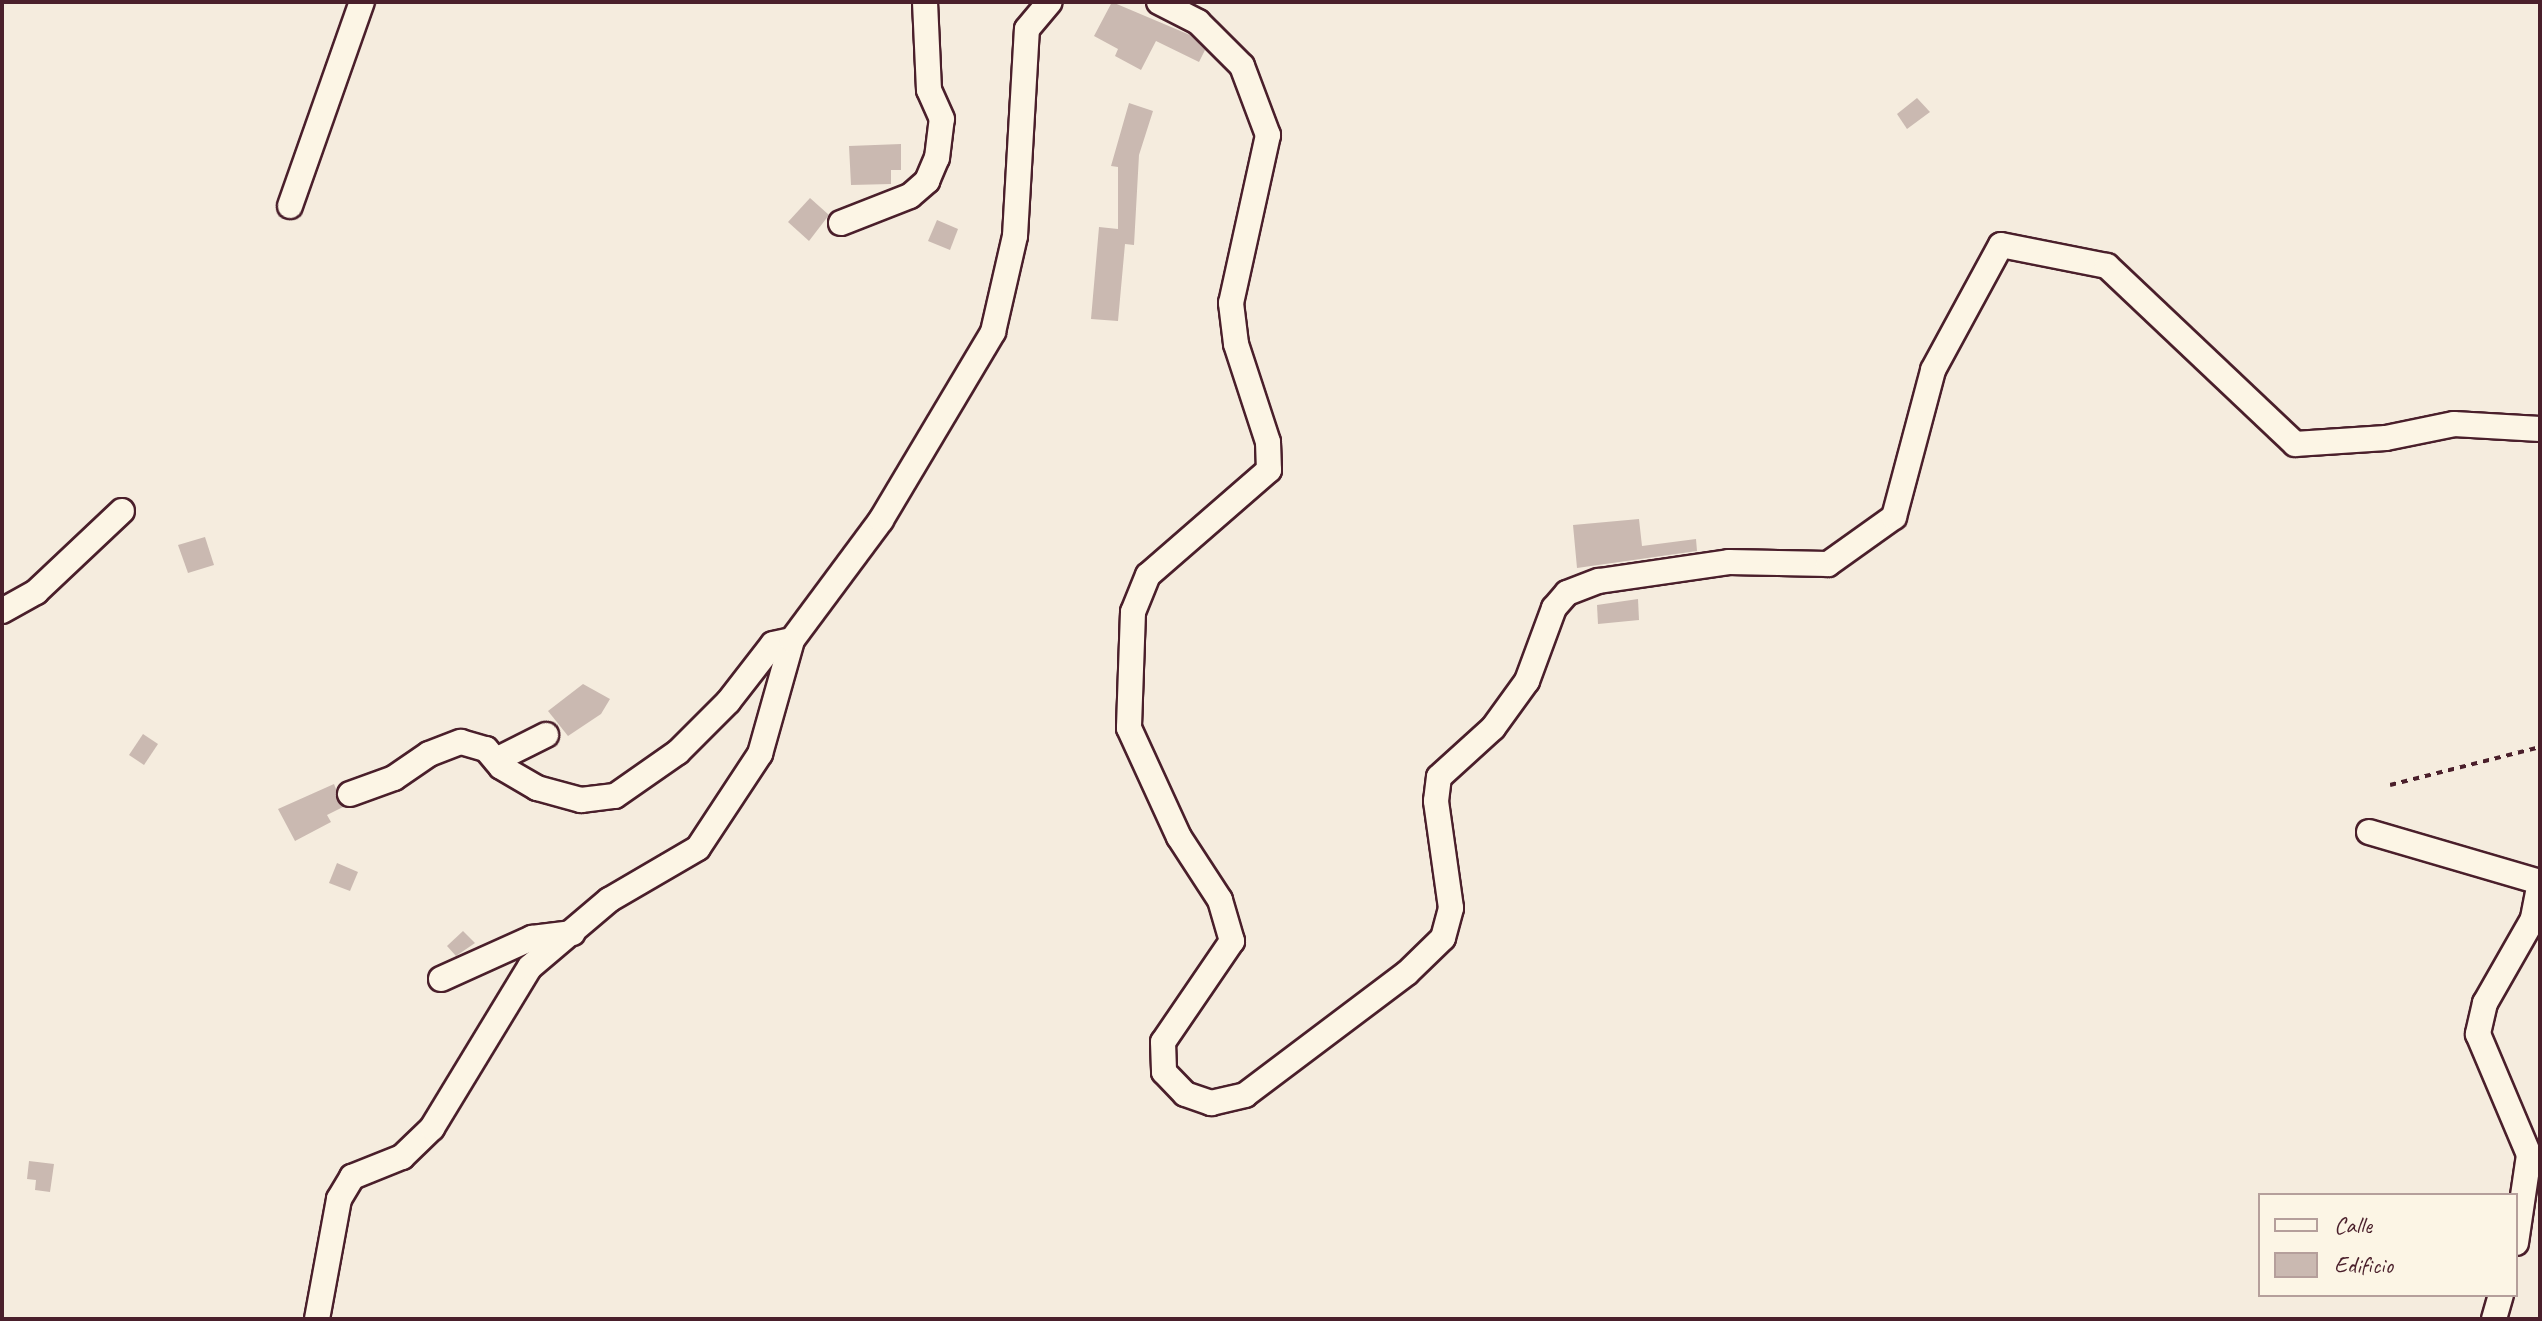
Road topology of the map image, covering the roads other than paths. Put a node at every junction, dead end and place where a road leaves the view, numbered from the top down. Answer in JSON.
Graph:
{"nodes":[{"id":1,"x":362,"y":2,"type":"edge"},
{"id":2,"x":925,"y":2,"type":"edge"},
{"id":3,"x":1023,"y":2,"type":"edge"},
{"id":4,"x":1050,"y":2,"type":"edge"},
{"id":5,"x":1159,"y":2,"type":"edge"},
{"id":6,"x":1027,"y":29,"type":"junction"},
{"id":7,"x":290,"y":206,"type":"dead end"},
{"id":8,"x":841,"y":223,"type":"dead end"},
{"id":9,"x":2540,"y":429,"type":"edge"},
{"id":10,"x":122,"y":511,"type":"dead end"},
{"id":11,"x":2,"y":611,"type":"edge"},
{"id":12,"x":792,"y":640,"type":"junction"},
{"id":13,"x":546,"y":735,"type":"dead end"},
{"id":14,"x":496,"y":760,"type":"junction"},
{"id":15,"x":350,"y":794,"type":"dead end"},
{"id":16,"x":2369,"y":832,"type":"dead end"},
{"id":17,"x":573,"y":933,"type":"junction"},
{"id":18,"x":441,"y":979,"type":"dead end"},
{"id":19,"x":2518,"y":1229,"type":"edge"},
{"id":20,"x":2500,"y":1297,"type":"edge"},
{"id":21,"x":317,"y":1319,"type":"edge"},
{"id":22,"x":2494,"y":1319,"type":"edge"}],
"edges":[{"from":1,"to":7,"type":"street"},
{"from":2,"to":8,"type":"street"},
{"from":3,"to":6,"type":"street"},
{"from":4,"to":6,"type":"street"},
{"from":5,"to":9,"type":"street"},
{"from":6,"to":12,"type":"street"},
{"from":10,"to":11,"type":"street"},
{"from":12,"to":14,"type":"street"},
{"from":12,"to":17,"type":"street"},
{"from":13,"to":14,"type":"street"},
{"from":14,"to":15,"type":"street"},
{"from":16,"to":19,"type":"street"},
{"from":17,"to":18,"type":"street"},
{"from":17,"to":21,"type":"street"},
{"from":20,"to":22,"type":"street"}]}
